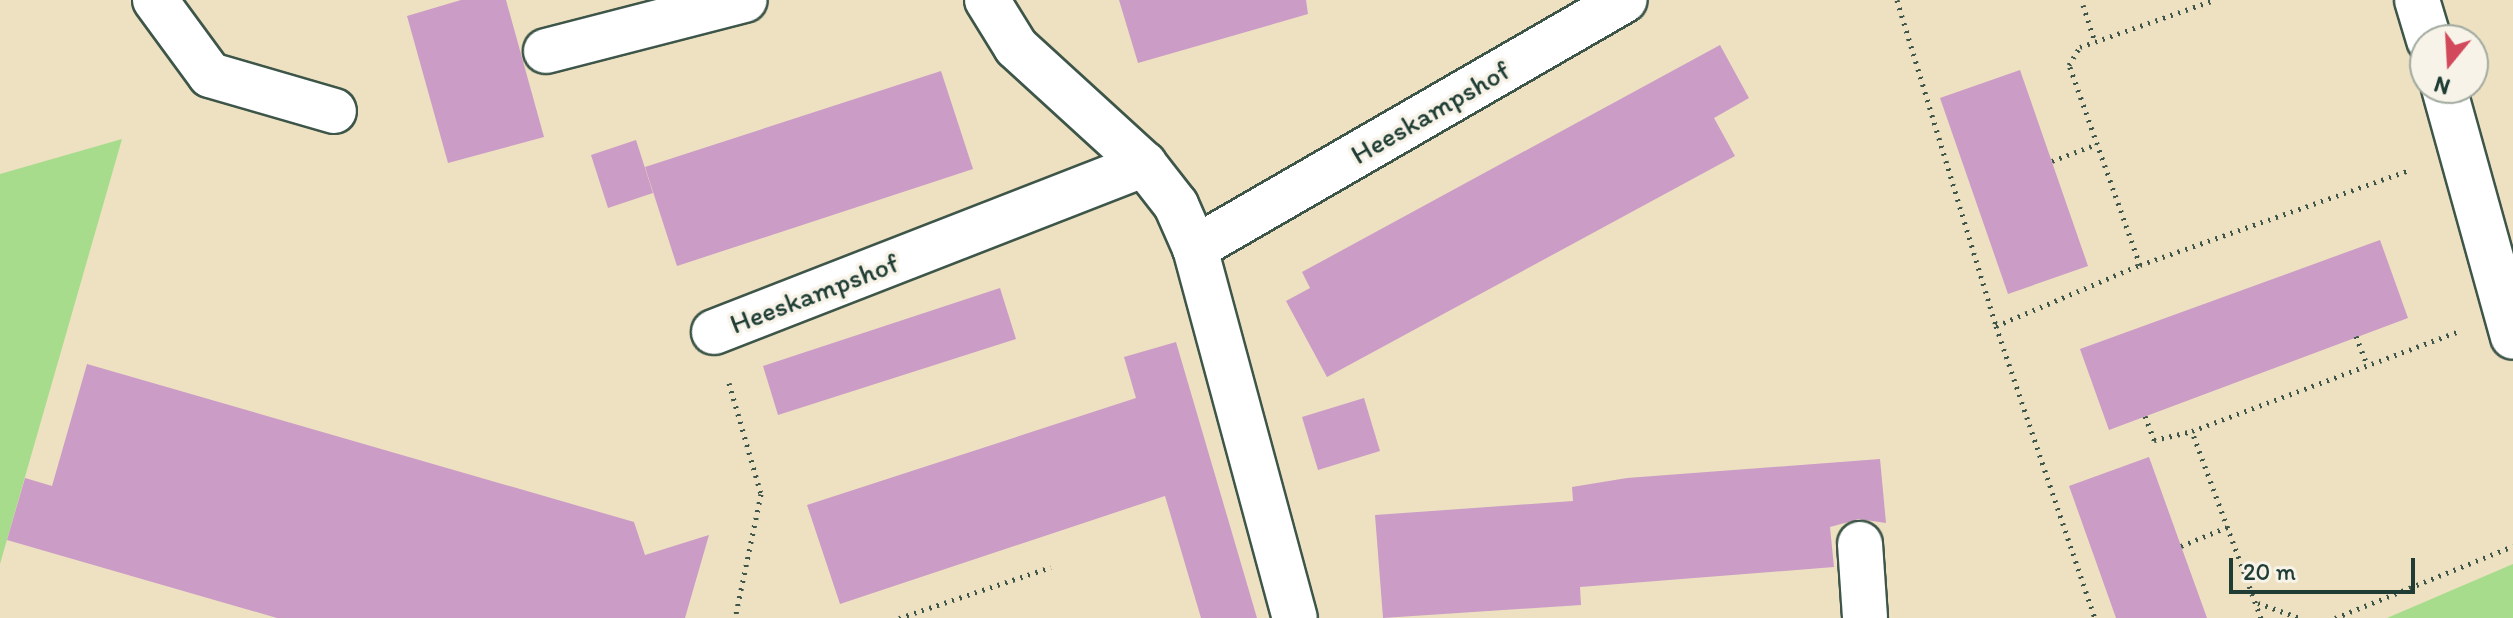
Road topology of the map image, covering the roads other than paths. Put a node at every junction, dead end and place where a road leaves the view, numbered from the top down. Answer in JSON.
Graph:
{"nodes":[{"id":1,"x":155,"y":0,"type":"edge"},
{"id":2,"x":745,"y":0,"type":"edge"},
{"id":3,"x":987,"y":0,"type":"edge"},
{"id":4,"x":1624,"y":0,"type":"edge"},
{"id":5,"x":2417,"y":0,"type":"edge"},
{"id":6,"x":2424,"y":24,"type":"edge"},
{"id":7,"x":546,"y":51,"type":"dead end"},
{"id":8,"x":2449,"y":104,"type":"edge"},
{"id":9,"x":334,"y":111,"type":"dead end"},
{"id":10,"x":1144,"y":164,"type":"junction"},
{"id":11,"x":1195,"y":248,"type":"junction"},
{"id":12,"x":2510,"y":325,"type":"edge"},
{"id":13,"x":714,"y":332,"type":"road end"},
{"id":14,"x":1860,"y":544,"type":"dead end"},
{"id":15,"x":1295,"y":618,"type":"edge"},
{"id":16,"x":1865,"y":618,"type":"edge"}],
"edges":[{"from":1,"to":9,"type":"street"},
{"from":2,"to":7,"type":"street"},
{"from":3,"to":10,"type":"street"},
{"from":4,"to":11,"type":"street","name":"Heeskampshof"},
{"from":5,"to":6,"type":"street"},
{"from":8,"to":12,"type":"street"},
{"from":10,"to":11,"type":"street"},
{"from":10,"to":13,"type":"street","name":"Heeskampshof"},
{"from":11,"to":15,"type":"street"},
{"from":14,"to":16,"type":"street"}]}
